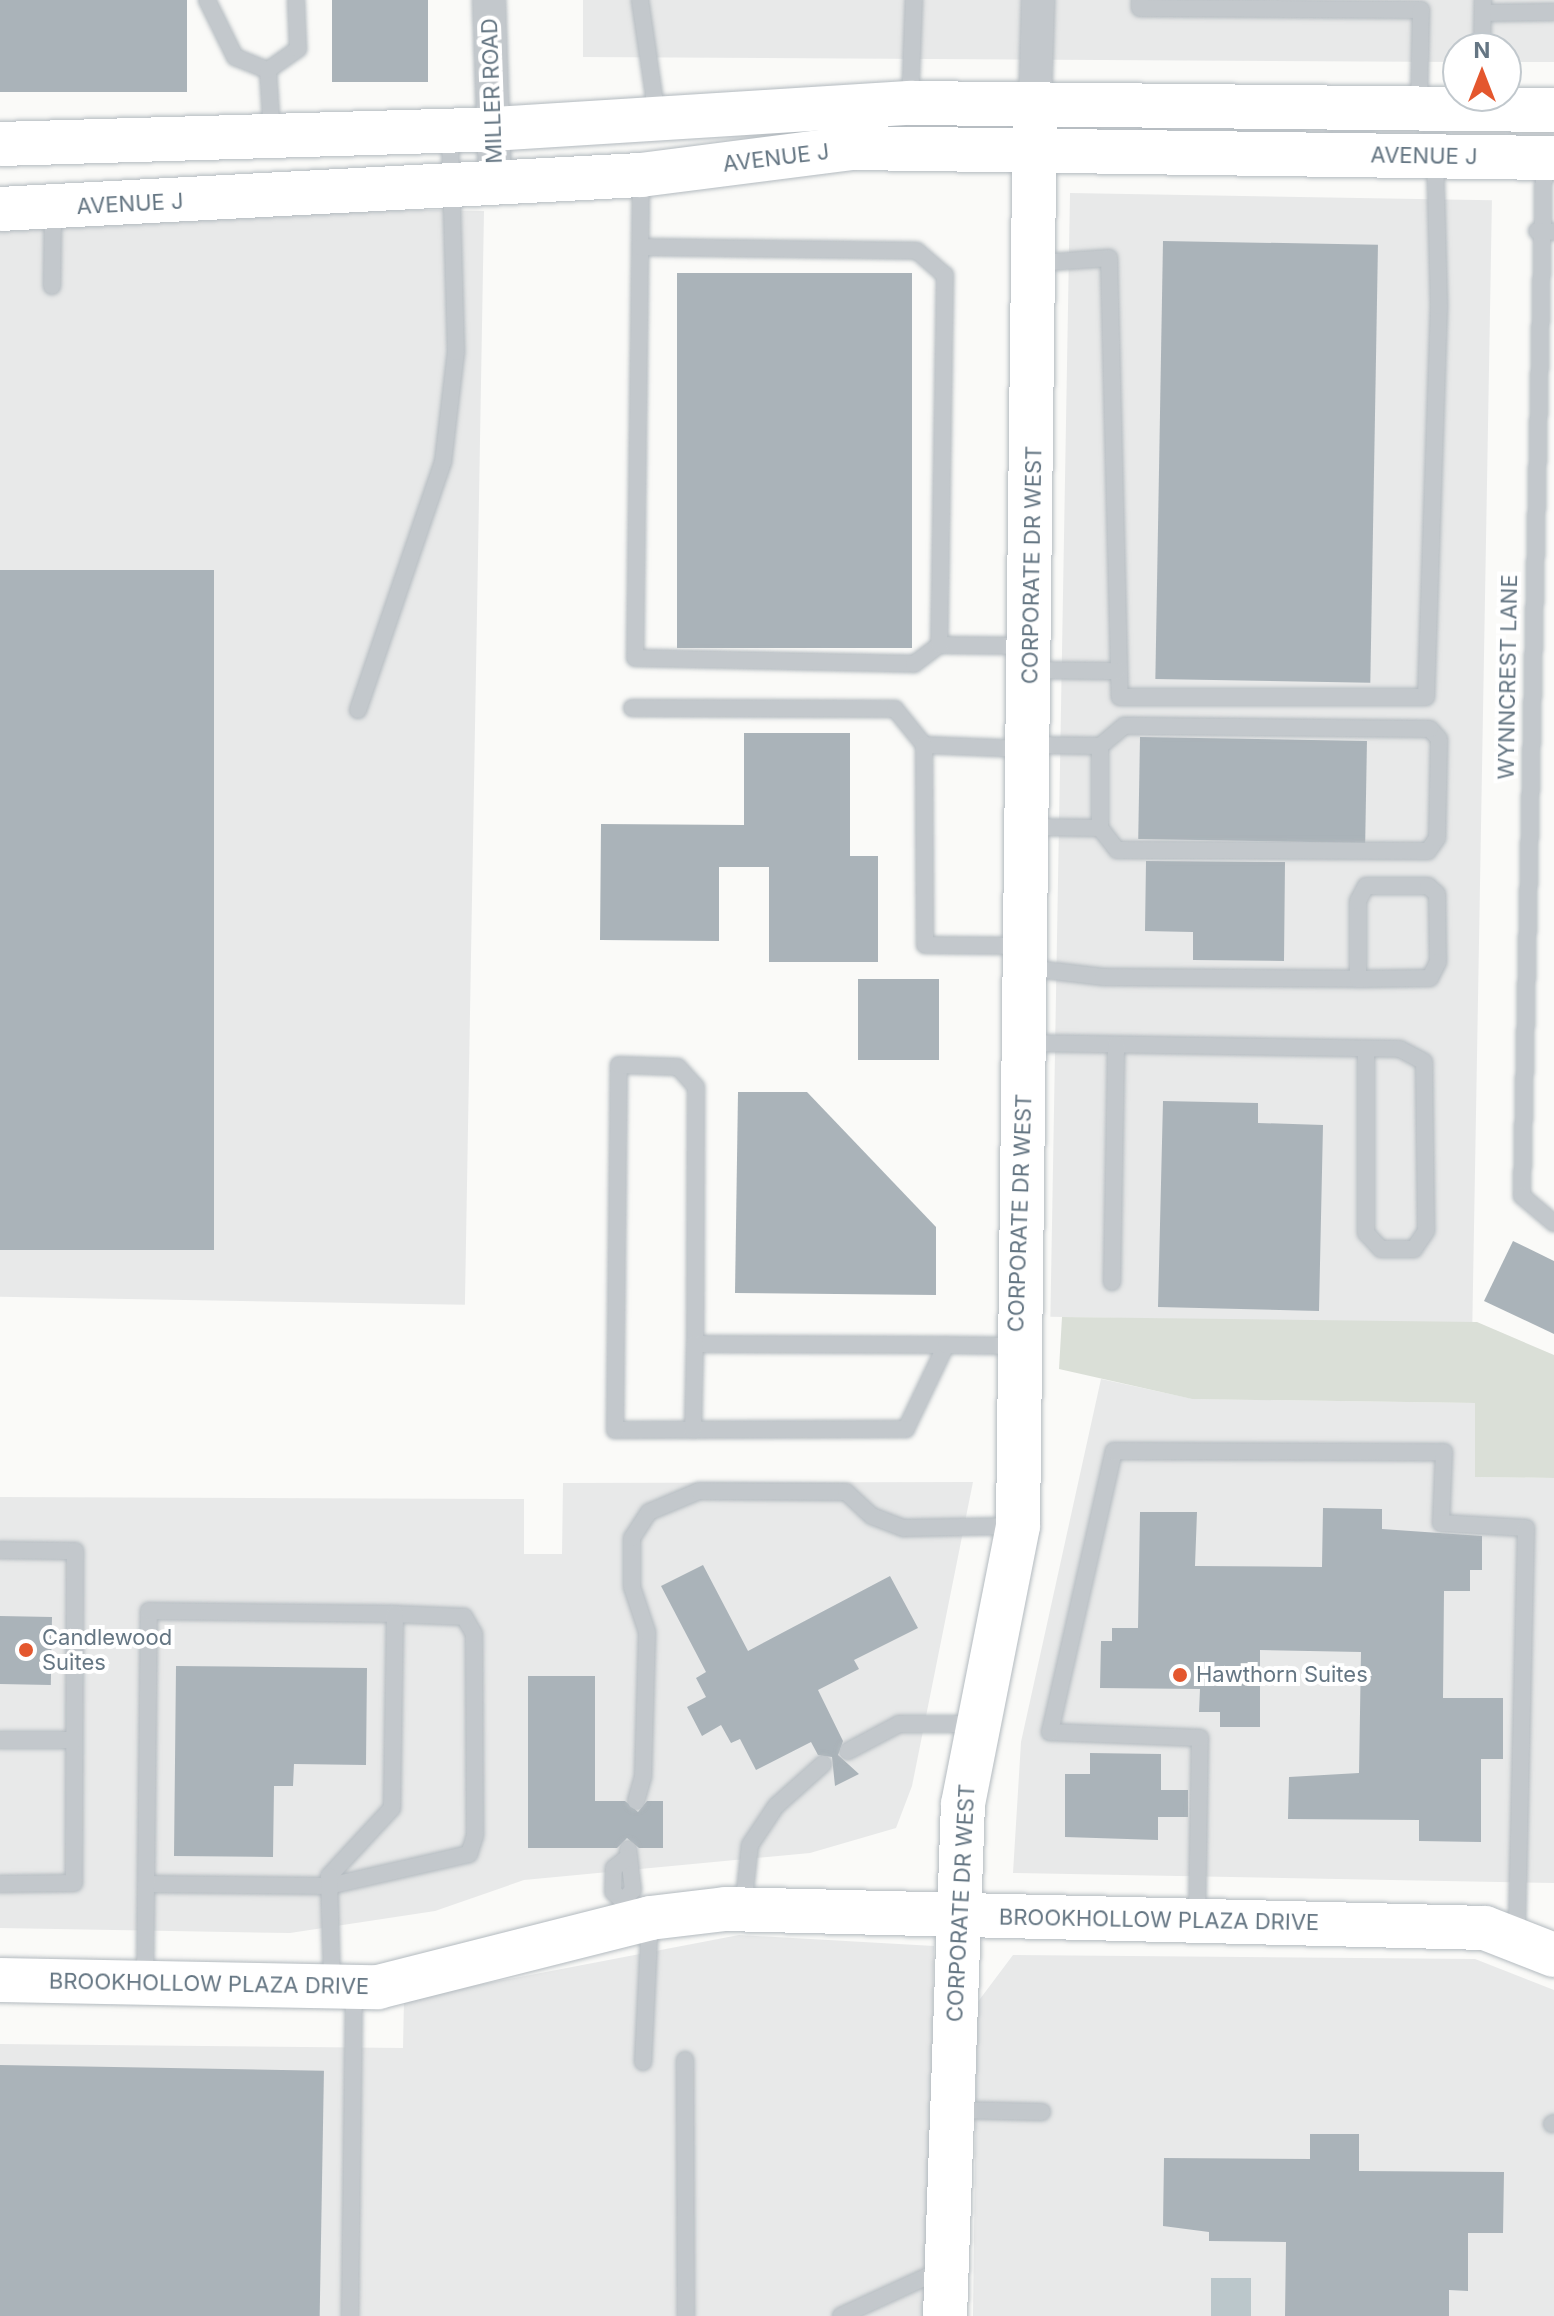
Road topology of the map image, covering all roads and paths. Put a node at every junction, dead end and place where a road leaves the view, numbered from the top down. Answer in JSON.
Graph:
{"nodes":[{"id":1,"x":207,"y":0,"type":"edge"},
{"id":2,"x":296,"y":0,"type":"edge"},
{"id":3,"x":489,"y":0,"type":"edge"},
{"id":4,"x":640,"y":0,"type":"edge"},
{"id":5,"x":914,"y":0,"type":"edge"},
{"id":6,"x":1038,"y":0,"type":"edge"},
{"id":7,"x":1140,"y":0,"type":"edge"},
{"id":8,"x":1421,"y":5,"type":"edge"},
{"id":9,"x":1483,"y":6,"type":"edge"},
{"id":10,"x":1554,"y":12,"type":"edge"},
{"id":11,"x":1482,"y":32,"type":"edge"},
{"id":12,"x":268,"y":70,"type":"junction"},
{"id":13,"x":910,"y":103,"type":"junction"},
{"id":14,"x":1035,"y":104,"type":"junction"},
{"id":15,"x":1442,"y":107,"type":"edge"},
{"id":16,"x":1522,"y":107,"type":"edge"},
{"id":17,"x":1419,"y":110,"type":"junction"},
{"id":18,"x":1554,"y":110,"type":"edge"},
{"id":19,"x":657,"y":117,"type":"junction"},
{"id":20,"x":472,"y":130,"type":"junction"},
{"id":21,"x":272,"y":139,"type":"junction"},
{"id":22,"x":0,"y":144,"type":"edge"},
{"id":23,"x":1036,"y":148,"type":"junction"},
{"id":24,"x":1435,"y":157,"type":"junction"},
{"id":25,"x":1549,"y":158,"type":"edge"},
{"id":26,"x":641,"y":175,"type":"junction"},
{"id":27,"x":495,"y":181,"type":"junction"},
{"id":28,"x":452,"y":186,"type":"junction"},
{"id":29,"x":54,"y":208,"type":"junction"},
{"id":30,"x":0,"y":209,"type":"edge"},
{"id":31,"x":1546,"y":231,"type":"edge"},
{"id":32,"x":640,"y":247,"type":"junction"},
{"id":33,"x":1037,"y":263,"type":"junction"},
{"id":34,"x":52,"y":286,"type":"dead end"},
{"id":35,"x":939,"y":645,"type":"junction"},
{"id":36,"x":1030,"y":658,"type":"junction"},
{"id":37,"x":1117,"y":671,"type":"junction"},
{"id":38,"x":632,"y":708,"type":"dead end"},
{"id":39,"x":358,"y":710,"type":"dead end"},
{"id":40,"x":924,"y":745,"type":"junction"},
{"id":41,"x":1100,"y":746,"type":"junction"},
{"id":42,"x":1029,"y":747,"type":"junction"},
{"id":43,"x":1029,"y":827,"type":"junction"},
{"id":44,"x":1100,"y":828,"type":"junction"},
{"id":45,"x":1028,"y":957,"type":"junction"},
{"id":46,"x":1358,"y":979,"type":"junction"},
{"id":47,"x":1026,"y":1043,"type":"junction"},
{"id":48,"x":1116,"y":1045,"type":"junction"},
{"id":49,"x":1366,"y":1049,"type":"junction"},
{"id":50,"x":1554,"y":1223,"type":"edge"},
{"id":51,"x":1112,"y":1282,"type":"dead end"},
{"id":52,"x":695,"y":1344,"type":"junction"},
{"id":53,"x":946,"y":1345,"type":"junction"},
{"id":54,"x":1015,"y":1346,"type":"junction"},
{"id":55,"x":693,"y":1430,"type":"junction"},
{"id":56,"x":1018,"y":1526,"type":"junction"},
{"id":57,"x":0,"y":1550,"type":"edge"},
{"id":58,"x":395,"y":1614,"type":"junction"},
{"id":59,"x":977,"y":1724,"type":"junction"},
{"id":60,"x":0,"y":1740,"type":"edge"},
{"id":61,"x":74,"y":1740,"type":"junction"},
{"id":62,"x":848,"y":1751,"type":"dead end"},
{"id":63,"x":823,"y":1764,"type":"dead end"},
{"id":64,"x":636,"y":1801,"type":"dead end"},
{"id":65,"x":628,"y":1853,"type":"dead end"},
{"id":66,"x":0,"y":1884,"type":"edge"},
{"id":67,"x":146,"y":1884,"type":"junction"},
{"id":68,"x":329,"y":1886,"type":"junction"},
{"id":69,"x":743,"y":1909,"type":"junction"},
{"id":70,"x":633,"y":1915,"type":"junction"},
{"id":71,"x":957,"y":1915,"type":"junction"},
{"id":72,"x":1197,"y":1921,"type":"junction"},
{"id":73,"x":1536,"y":1947,"type":"edge"},
{"id":74,"x":0,"y":1980,"type":"edge"},
{"id":75,"x":145,"y":1983,"type":"junction"},
{"id":76,"x":343,"y":1987,"type":"junction"},
{"id":77,"x":685,"y":2060,"type":"dead end"},
{"id":78,"x":643,"y":2062,"type":"dead end"},
{"id":79,"x":953,"y":2109,"type":"junction"},
{"id":80,"x":1042,"y":2112,"type":"dead end"},
{"id":81,"x":945,"y":2268,"type":"junction"},
{"id":82,"x":350,"y":2316,"type":"edge"},
{"id":83,"x":686,"y":2316,"type":"edge"},
{"id":84,"x":841,"y":2316,"type":"edge"},
{"id":85,"x":945,"y":2316,"type":"edge"}],
"edges":[{"from":1,"to":12,"type":"lane"},
{"from":2,"to":12,"type":"lane"},
{"from":3,"to":20,"type":"street","name":"MILLER ROAD"},
{"from":4,"to":19,"type":"lane"},
{"from":5,"to":13,"type":"lane"},
{"from":6,"to":14,"type":"street"},
{"from":7,"to":8,"type":"lane"},
{"from":8,"to":17,"type":"lane"},
{"from":9,"to":10,"type":"lane"},
{"from":9,"to":11,"type":"lane"},
{"from":12,"to":21,"type":"lane"},
{"from":13,"to":14,"type":"street","name":"AVENUE J"},
{"from":13,"to":19,"type":"street","name":"AVENUE J"},
{"from":14,"to":17,"type":"street","name":"AVENUE J"},
{"from":14,"to":23,"type":"street","name":"CORPORATE DR WEST"},
{"from":15,"to":17,"type":"street","name":"AVENUE J"},
{"from":16,"to":18,"type":"street","name":"AVENUE J"},
{"from":19,"to":20,"type":"street","name":"AVENUE J"},
{"from":20,"to":21,"type":"street","name":"AVENUE J"},
{"from":20,"to":27,"type":"street","name":"MILLER ROAD"},
{"from":20,"to":28,"type":"lane"},
{"from":21,"to":22,"type":"street","name":"AVENUE J"},
{"from":23,"to":24,"type":"street","name":"AVENUE J"},
{"from":23,"to":26,"type":"street","name":"AVENUE J"},
{"from":23,"to":33,"type":"street","name":"CORPORATE DR WEST"},
{"from":24,"to":25,"type":"street","name":"AVENUE J"},
{"from":24,"to":37,"type":"lane"},
{"from":25,"to":31,"type":"lane","name":"WYNNCREST LANE"},
{"from":26,"to":27,"type":"street","name":"AVENUE J"},
{"from":26,"to":32,"type":"lane"},
{"from":27,"to":28,"type":"street","name":"AVENUE J"},
{"from":28,"to":29,"type":"street","name":"AVENUE J"},
{"from":28,"to":39,"type":"lane"},
{"from":29,"to":30,"type":"street","name":"AVENUE J"},
{"from":29,"to":34,"type":"lane"},
{"from":31,"to":50,"type":"lane","name":"WYNNCREST LANE"},
{"from":32,"to":35,"type":"lane"},
{"from":32,"to":35,"type":"lane"},
{"from":33,"to":36,"type":"street","name":"CORPORATE DR WEST"},
{"from":33,"to":37,"type":"lane"},
{"from":35,"to":36,"type":"lane"},
{"from":36,"to":37,"type":"lane"},
{"from":36,"to":42,"type":"street","name":"CORPORATE DR WEST"},
{"from":38,"to":40,"type":"lane"},
{"from":40,"to":42,"type":"lane"},
{"from":40,"to":45,"type":"lane"},
{"from":41,"to":42,"type":"lane"},
{"from":41,"to":44,"type":"lane"},
{"from":41,"to":44,"type":"lane"},
{"from":42,"to":43,"type":"street","name":"CORPORATE DR WEST"},
{"from":43,"to":44,"type":"lane"},
{"from":43,"to":45,"type":"street","name":"CORPORATE DR WEST"},
{"from":45,"to":46,"type":"lane"},
{"from":45,"to":47,"type":"street","name":"CORPORATE DR WEST"},
{"from":46,"to":46,"type":"lane"},
{"from":47,"to":48,"type":"lane"},
{"from":47,"to":54,"type":"street","name":"CORPORATE DR WEST"},
{"from":48,"to":49,"type":"lane"},
{"from":48,"to":51,"type":"lane"},
{"from":49,"to":49,"type":"lane"},
{"from":52,"to":53,"type":"lane"},
{"from":52,"to":55,"type":"lane"},
{"from":52,"to":55,"type":"lane"},
{"from":53,"to":54,"type":"lane"},
{"from":53,"to":55,"type":"lane"},
{"from":54,"to":56,"type":"street","name":"CORPORATE DR WEST"},
{"from":56,"to":59,"type":"street","name":"CORPORATE DR WEST"},
{"from":56,"to":64,"type":"lane"},
{"from":57,"to":61,"type":"lane"},
{"from":58,"to":67,"type":"lane"},
{"from":58,"to":68,"type":"lane"},
{"from":58,"to":68,"type":"lane"},
{"from":59,"to":62,"type":"lane"},
{"from":59,"to":71,"type":"street","name":"CORPORATE DR WEST"},
{"from":60,"to":61,"type":"lane"},
{"from":61,"to":66,"type":"lane"},
{"from":63,"to":69,"type":"lane"},
{"from":65,"to":70,"type":"lane"},
{"from":67,"to":68,"type":"lane"},
{"from":67,"to":75,"type":"lane"},
{"from":68,"to":76,"type":"lane"},
{"from":69,"to":70,"type":"street","name":"BROOKHOLLOW PLAZA DRIVE"},
{"from":69,"to":71,"type":"street","name":"BROOKHOLLOW PLAZA DRIVE"},
{"from":70,"to":76,"type":"street","name":"BROOKHOLLOW PLAZA DRIVE"},
{"from":70,"to":78,"type":"lane"},
{"from":71,"to":72,"type":"street","name":"BROOKHOLLOW PLAZA DRIVE"},
{"from":71,"to":79,"type":"street","name":"CORPORATE DR WEST"},
{"from":72,"to":73,"type":"street","name":"BROOKHOLLOW PLAZA DRIVE"},
{"from":72,"to":73,"type":"lane"},
{"from":74,"to":75,"type":"street","name":"BROOKHOLLOW PLAZA DRIVE"},
{"from":75,"to":76,"type":"street","name":"BROOKHOLLOW PLAZA DRIVE"},
{"from":76,"to":82,"type":"lane"},
{"from":77,"to":83,"type":"lane"},
{"from":79,"to":80,"type":"lane"},
{"from":79,"to":81,"type":"street","name":"CORPORATE DR WEST"},
{"from":81,"to":84,"type":"lane"},
{"from":81,"to":85,"type":"street","name":"CORPORATE DR WEST"}]}
